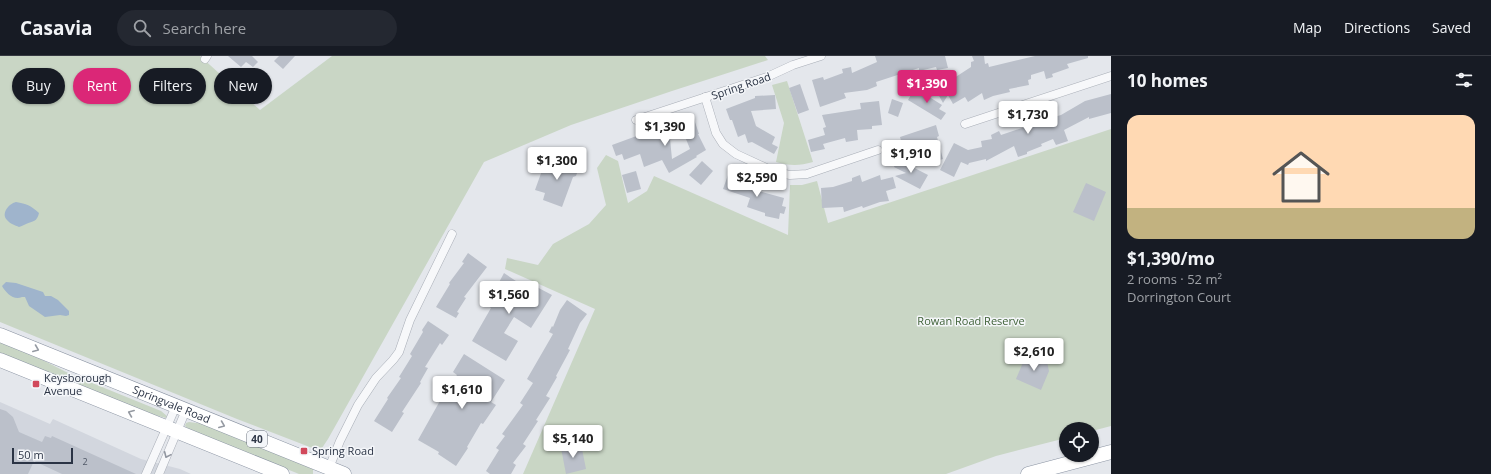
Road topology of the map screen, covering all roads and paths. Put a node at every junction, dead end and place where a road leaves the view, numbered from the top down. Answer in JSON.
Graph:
{"nodes":[{"id":1,"x":821,"y":56,"type":"edge"},
{"id":2,"x":1111,"y":76,"type":"edge"},
{"id":3,"x":705,"y":98,"type":"junction"},
{"id":4,"x":636,"y":120,"type":"dead end"},
{"id":5,"x":964,"y":124,"type":"dead end"},
{"id":6,"x":878,"y":150,"type":"dead end"},
{"id":7,"x":452,"y":234,"type":"dead end"},
{"id":8,"x":0,"y":335,"type":"edge"},
{"id":9,"x":0,"y":360,"type":"edge"},
{"id":10,"x":181,"y":408,"type":"junction"},
{"id":11,"x":172,"y":429,"type":"junction"},
{"id":12,"x":1111,"y":452,"type":"edge"},
{"id":13,"x":327,"y":471,"type":"edge"},
{"id":14,"x":146,"y":474,"type":"edge"},
{"id":15,"x":159,"y":474,"type":"edge"},
{"id":16,"x":282,"y":474,"type":"edge"},
{"id":17,"x":344,"y":474,"type":"edge"},
{"id":18,"x":1028,"y":474,"type":"edge"}],
"edges":[{"from":1,"to":3,"type":"street","name":"Spring Road"},
{"from":2,"to":5,"type":"street"},
{"from":3,"to":4,"type":"street","name":"Spring Road"},
{"from":3,"to":6,"type":"street"},
{"from":7,"to":13,"type":"street"},
{"from":8,"to":10,"type":"highway","name":"Springvale Road","number":"40","one_way":true},
{"from":11,"to":9,"type":"highway","number":"40","one_way":true},
{"from":10,"to":11,"type":"street"},
{"from":10,"to":13,"type":"highway","name":"Springvale Road","number":"40","one_way":true},
{"from":11,"to":14,"type":"street"},
{"from":11,"to":15,"type":"street","one_way":true},
{"from":11,"to":16,"type":"highway","number":"40"},
{"from":12,"to":18,"type":"highway"},
{"from":13,"to":17,"type":"highway","name":"Springvale Road","number":"40"}]}
